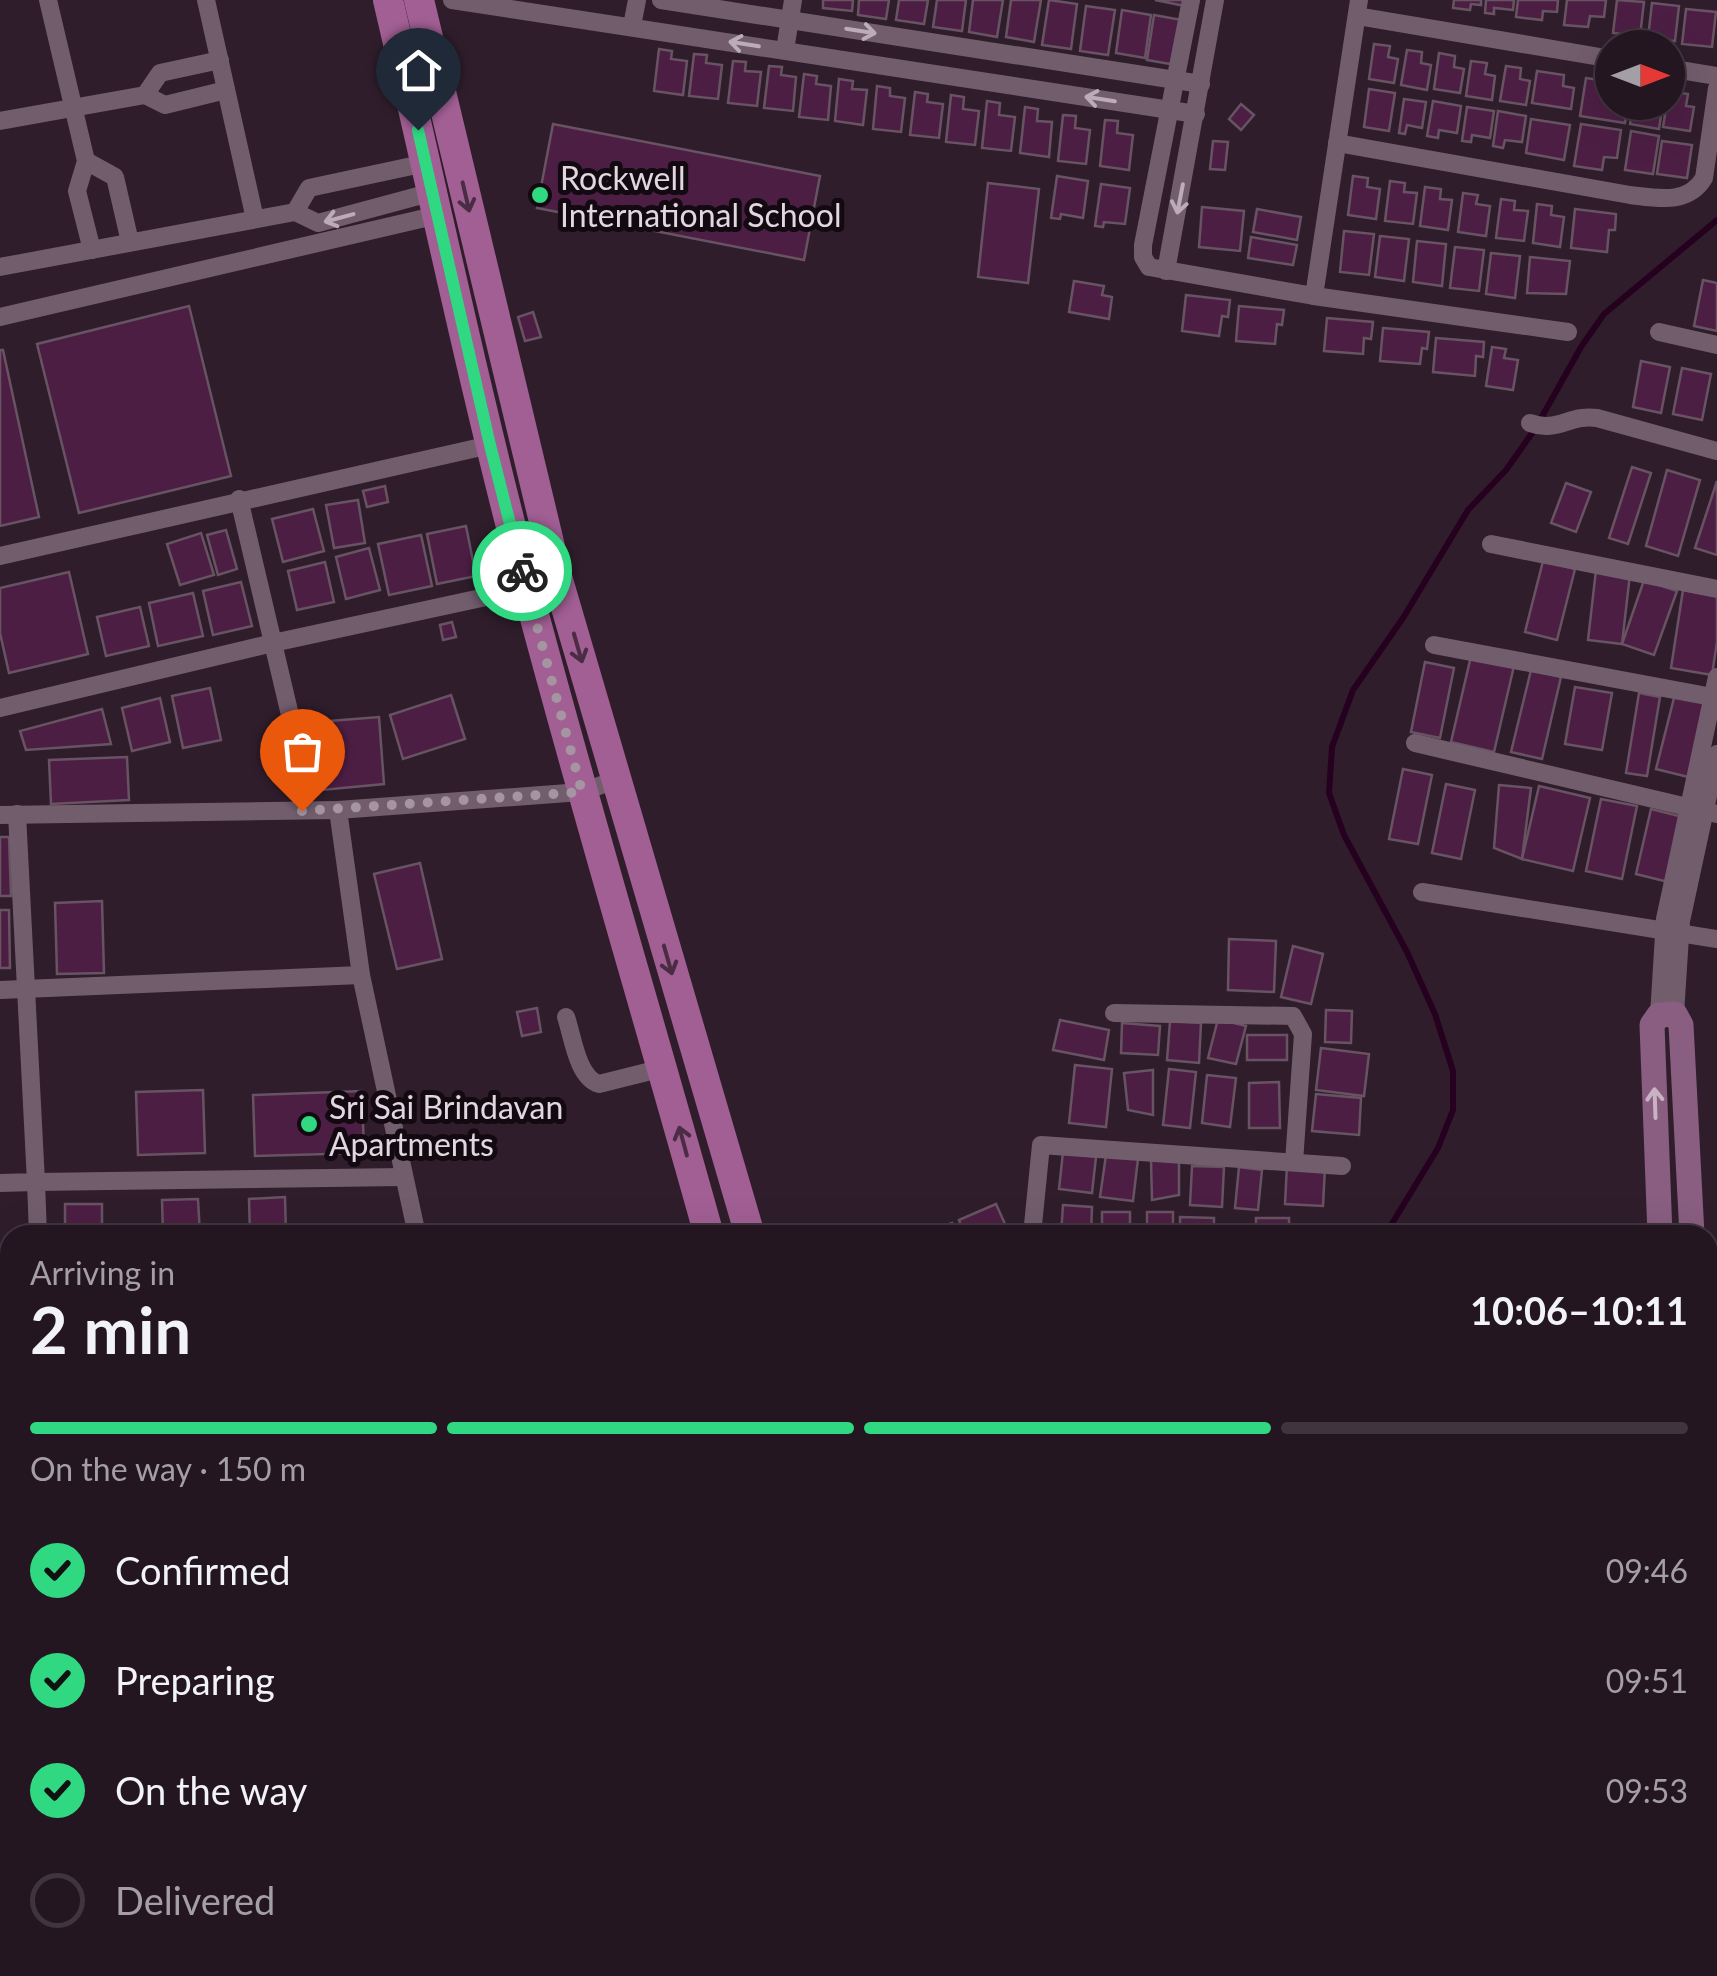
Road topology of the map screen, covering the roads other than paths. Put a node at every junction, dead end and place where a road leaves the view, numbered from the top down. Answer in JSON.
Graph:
{"nodes":[{"id":1,"x":48,"y":0,"type":"edge"},
{"id":2,"x":206,"y":0,"type":"edge"},
{"id":3,"x":388,"y":0,"type":"edge"},
{"id":4,"x":419,"y":0,"type":"edge"},
{"id":5,"x":452,"y":0,"type":"edge"},
{"id":6,"x":637,"y":0,"type":"edge"},
{"id":7,"x":661,"y":0,"type":"edge"},
{"id":8,"x":793,"y":0,"type":"edge"},
{"id":9,"x":1191,"y":0,"type":"edge"},
{"id":10,"x":1214,"y":0,"type":"edge"},
{"id":11,"x":1358,"y":8,"type":"edge"},
{"id":12,"x":790,"y":20,"type":"junction"},
{"id":13,"x":632,"y":26,"type":"junction"},
{"id":14,"x":785,"y":50,"type":"junction"},
{"id":15,"x":1595,"y":56,"type":"edge"},
{"id":16,"x":220,"y":60,"type":"junction"},
{"id":17,"x":1685,"y":71,"type":"edge"},
{"id":18,"x":1717,"y":76,"type":"edge"},
{"id":19,"x":1176,"y":80,"type":"junction"},
{"id":20,"x":1201,"y":84,"type":"junction"},
{"id":21,"x":1717,"y":88,"type":"edge"},
{"id":22,"x":226,"y":90,"type":"junction"},
{"id":23,"x":146,"y":95,"type":"junction"},
{"id":24,"x":72,"y":108,"type":"junction"},
{"id":25,"x":1172,"y":110,"type":"junction"},
{"id":26,"x":1196,"y":114,"type":"junction"},
{"id":27,"x":0,"y":121,"type":"edge"},
{"id":28,"x":1337,"y":144,"type":"junction"},
{"id":29,"x":86,"y":161,"type":"junction"},
{"id":30,"x":432,"y":190,"type":"junction"},
{"id":31,"x":295,"y":212,"type":"junction"},
{"id":32,"x":255,"y":219,"type":"junction"},
{"id":33,"x":130,"y":242,"type":"junction"},
{"id":34,"x":92,"y":250,"type":"junction"},
{"id":35,"x":0,"y":267,"type":"edge"},
{"id":36,"x":1166,"y":271,"type":"junction"},
{"id":37,"x":1314,"y":296,"type":"junction"},
{"id":38,"x":0,"y":317,"type":"edge"},
{"id":39,"x":1568,"y":332,"type":"dead end"},
{"id":40,"x":1658,"y":332,"type":"dead end"},
{"id":41,"x":1717,"y":345,"type":"edge"},
{"id":42,"x":1535,"y":425,"type":"dead end"},
{"id":43,"x":490,"y":445,"type":"junction"},
{"id":44,"x":1717,"y":451,"type":"edge"},
{"id":45,"x":240,"y":499,"type":"junction"},
{"id":46,"x":1491,"y":544,"type":"dead end"},
{"id":47,"x":0,"y":556,"type":"edge"},
{"id":48,"x":527,"y":588,"type":"junction"},
{"id":49,"x":1717,"y":589,"type":"edge"},
{"id":50,"x":274,"y":643,"type":"junction"},
{"id":51,"x":1434,"y":645,"type":"dead end"},
{"id":52,"x":1717,"y":677,"type":"edge"},
{"id":53,"x":1714,"y":698,"type":"edge"},
{"id":54,"x":0,"y":708,"type":"edge"},
{"id":55,"x":290,"y":715,"type":"dead end"},
{"id":56,"x":1415,"y":743,"type":"dead end"},
{"id":57,"x":1717,"y":754,"type":"edge"},
{"id":58,"x":616,"y":780,"type":"junction"},
{"id":59,"x":582,"y":792,"type":"junction"},
{"id":60,"x":338,"y":810,"type":"junction"},
{"id":61,"x":1703,"y":811,"type":"edge"},
{"id":62,"x":8,"y":814,"type":"edge"},
{"id":63,"x":1422,"y":892,"type":"dead end"},
{"id":64,"x":1671,"y":932,"type":"junction"},
{"id":65,"x":1717,"y":939,"type":"edge"},
{"id":66,"x":361,"y":975,"type":"junction"},
{"id":67,"x":26,"y":989,"type":"junction"},
{"id":68,"x":0,"y":990,"type":"edge"},
{"id":69,"x":1114,"y":1013,"type":"dead end"},
{"id":70,"x":1667,"y":1014,"type":"junction"},
{"id":71,"x":566,"y":1017,"type":"dead end"},
{"id":72,"x":663,"y":1068,"type":"junction"},
{"id":73,"x":706,"y":1090,"type":"junction"},
{"id":74,"x":672,"y":1101,"type":"junction"},
{"id":75,"x":1690,"y":1158,"type":"junction"},
{"id":76,"x":1658,"y":1160,"type":"junction"},
{"id":77,"x":1294,"y":1162,"type":"junction"},
{"id":78,"x":1342,"y":1166,"type":"dead end"},
{"id":79,"x":403,"y":1177,"type":"junction"},
{"id":80,"x":36,"y":1182,"type":"junction"},
{"id":81,"x":0,"y":1183,"type":"edge"},
{"id":82,"x":38,"y":1225,"type":"edge"},
{"id":83,"x":415,"y":1225,"type":"edge"},
{"id":84,"x":706,"y":1225,"type":"edge"},
{"id":85,"x":747,"y":1225,"type":"edge"},
{"id":86,"x":1033,"y":1225,"type":"edge"},
{"id":87,"x":1660,"y":1225,"type":"edge"},
{"id":88,"x":1692,"y":1225,"type":"edge"}],
"edges":[{"from":1,"to":24,"type":"street"},
{"from":2,"to":16,"type":"street"},
{"from":3,"to":30,"type":"main road"},
{"from":4,"to":58,"type":"main road","one_way":true},
{"from":5,"to":13,"type":"street"},
{"from":6,"to":13,"type":"street"},
{"from":7,"to":12,"type":"street"},
{"from":8,"to":12,"type":"street"},
{"from":9,"to":19,"type":"street"},
{"from":10,"to":20,"type":"street"},
{"from":11,"to":15,"type":"street"},
{"from":11,"to":28,"type":"street"},
{"from":12,"to":14,"type":"street"},
{"from":12,"to":19,"type":"street","one_way":true},
{"from":14,"to":13,"type":"street","one_way":true},
{"from":25,"to":14,"type":"street","one_way":true},
{"from":16,"to":22,"type":"street"},
{"from":16,"to":23,"type":"street"},
{"from":17,"to":18,"type":"street"},
{"from":19,"to":20,"type":"street"},
{"from":19,"to":25,"type":"street"},
{"from":20,"to":26,"type":"street"},
{"from":21,"to":28,"type":"street"},
{"from":22,"to":23,"type":"street"},
{"from":22,"to":32,"type":"street"},
{"from":23,"to":24,"type":"street"},
{"from":24,"to":27,"type":"street"},
{"from":24,"to":29,"type":"street"},
{"from":25,"to":26,"type":"street"},
{"from":25,"to":36,"type":"street"},
{"from":26,"to":36,"type":"street","one_way":true},
{"from":28,"to":37,"type":"street"},
{"from":29,"to":33,"type":"street"},
{"from":29,"to":34,"type":"street"},
{"from":30,"to":31,"type":"street","one_way":true},
{"from":30,"to":31,"type":"street"},
{"from":30,"to":38,"type":"street"},
{"from":30,"to":43,"type":"main road"},
{"from":31,"to":32,"type":"street"},
{"from":32,"to":33,"type":"street"},
{"from":33,"to":34,"type":"street"},
{"from":34,"to":35,"type":"street"},
{"from":36,"to":37,"type":"street"},
{"from":37,"to":39,"type":"street"},
{"from":40,"to":41,"type":"street"},
{"from":42,"to":44,"type":"street"},
{"from":43,"to":45,"type":"street"},
{"from":43,"to":48,"type":"main road"},
{"from":45,"to":47,"type":"street"},
{"from":45,"to":50,"type":"street"},
{"from":46,"to":49,"type":"street"},
{"from":48,"to":50,"type":"street"},
{"from":48,"to":59,"type":"main road"},
{"from":50,"to":54,"type":"street"},
{"from":50,"to":55,"type":"street"},
{"from":51,"to":53,"type":"street"},
{"from":52,"to":53,"type":"street"},
{"from":53,"to":61,"type":"street"},
{"from":56,"to":61,"type":"street"},
{"from":57,"to":61,"type":"street"},
{"from":58,"to":59,"type":"street"},
{"from":58,"to":73,"type":"main road","one_way":true},
{"from":59,"to":60,"type":"street"},
{"from":59,"to":72,"type":"main road"},
{"from":60,"to":62,"type":"street"},
{"from":60,"to":66,"type":"street"},
{"from":61,"to":64,"type":"street"},
{"from":62,"to":67,"type":"street"},
{"from":63,"to":64,"type":"street"},
{"from":64,"to":65,"type":"street"},
{"from":64,"to":70,"type":"street"},
{"from":66,"to":67,"type":"street"},
{"from":66,"to":79,"type":"street"},
{"from":67,"to":68,"type":"street"},
{"from":67,"to":80,"type":"street"},
{"from":69,"to":77,"type":"street"},
{"from":70,"to":75,"type":"street"},
{"from":76,"to":70,"type":"street","one_way":true},
{"from":71,"to":72,"type":"street"},
{"from":72,"to":74,"type":"main road"},
{"from":73,"to":74,"type":"main road"},
{"from":73,"to":85,"type":"main road"},
{"from":84,"to":74,"type":"main road","one_way":true},
{"from":75,"to":76,"type":"street"},
{"from":75,"to":88,"type":"street"},
{"from":76,"to":87,"type":"street"},
{"from":77,"to":78,"type":"street"},
{"from":77,"to":86,"type":"street"},
{"from":79,"to":80,"type":"street"},
{"from":79,"to":83,"type":"street"},
{"from":80,"to":81,"type":"street"},
{"from":80,"to":82,"type":"street"}]}
